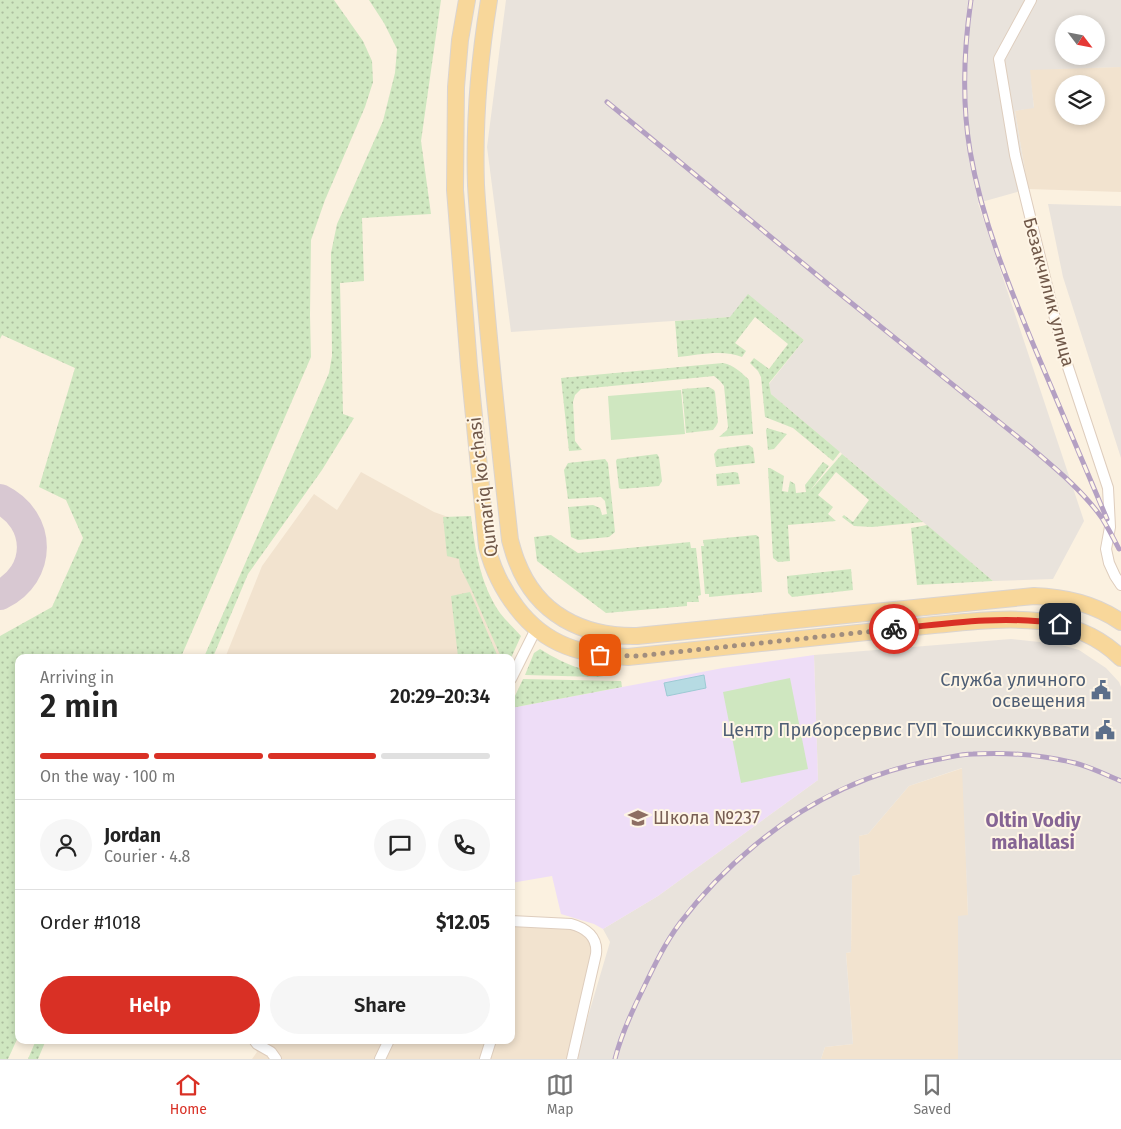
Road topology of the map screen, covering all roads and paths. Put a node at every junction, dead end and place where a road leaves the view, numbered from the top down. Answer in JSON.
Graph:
{"nodes":[{"id":1,"x":467,"y":0,"type":"edge"},
{"id":2,"x":489,"y":0,"type":"edge"},
{"id":3,"x":1031,"y":0,"type":"edge"},
{"id":4,"x":491,"y":364,"type":"junction"},
{"id":5,"x":469,"y":366,"type":"junction"},
{"id":6,"x":1121,"y":584,"type":"edge"},
{"id":7,"x":771,"y":622,"type":"junction"},
{"id":8,"x":1121,"y":622,"type":"edge"},
{"id":9,"x":536,"y":629,"type":"junction"},
{"id":10,"x":773,"y":642,"type":"junction"},
{"id":11,"x":1121,"y":658,"type":"edge"},
{"id":12,"x":515,"y":671,"type":"edge"},
{"id":13,"x":515,"y":921,"type":"edge"},
{"id":14,"x":257,"y":1044,"type":"edge"},
{"id":15,"x":387,"y":1044,"type":"edge"},
{"id":16,"x":490,"y":1044,"type":"edge"},
{"id":17,"x":276,"y":1059,"type":"edge"},
{"id":18,"x":380,"y":1059,"type":"edge"},
{"id":19,"x":485,"y":1059,"type":"edge"},
{"id":20,"x":572,"y":1059,"type":"edge"}],
"edges":[{"from":1,"to":5,"type":"main road","name":"Qumariq ko'chasi"},
{"from":2,"to":4,"type":"main road","name":"Qumariq ko'chasi"},
{"from":3,"to":6,"type":"street","name":"Безакчилик улица"},
{"from":4,"to":5,"type":"main road"},
{"from":4,"to":7,"type":"main road","name":"Qumariq ko'chasi"},
{"from":5,"to":9,"type":"main road","name":"Qumariq ko'chasi"},
{"from":7,"to":8,"type":"main road","name":"Qumariq ko'chasi"},
{"from":7,"to":10,"type":"main road"},
{"from":9,"to":10,"type":"main road","name":"Qumariq ko'chasi"},
{"from":9,"to":12,"type":"street"},
{"from":10,"to":11,"type":"main road","name":"Qumariq ko'chasi"},
{"from":13,"to":20,"type":"street"},
{"from":14,"to":17,"type":"street"},
{"from":15,"to":18,"type":"street"},
{"from":16,"to":19,"type":"street"}]}
